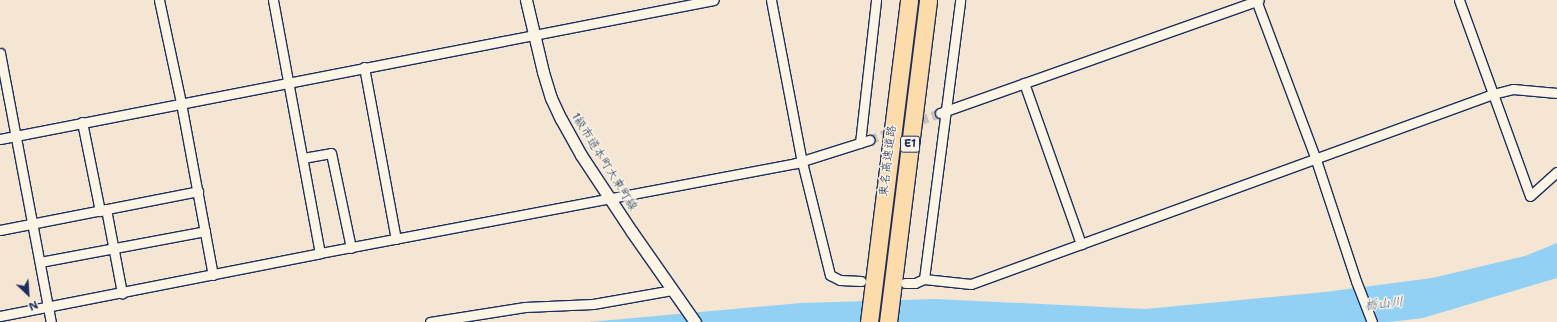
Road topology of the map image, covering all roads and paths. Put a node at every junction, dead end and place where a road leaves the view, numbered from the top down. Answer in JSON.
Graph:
{"nodes":[{"id":1,"x":159,"y":0,"type":"edge"},
{"id":2,"x":272,"y":0,"type":"edge"},
{"id":3,"x":526,"y":0,"type":"edge"},
{"id":4,"x":714,"y":0,"type":"edge"},
{"id":5,"x":771,"y":0,"type":"edge"},
{"id":6,"x":876,"y":0,"type":"edge"},
{"id":7,"x":910,"y":0,"type":"edge"},
{"id":8,"x":928,"y":0,"type":"edge"},
{"id":9,"x":960,"y":0,"type":"edge"},
{"id":10,"x":1257,"y":0,"type":"edge"},
{"id":11,"x":1459,"y":0,"type":"edge"},
{"id":12,"x":534,"y":34,"type":"junction"},
{"id":13,"x":0,"y":53,"type":"edge"},
{"id":14,"x":364,"y":67,"type":"junction"},
{"id":15,"x":289,"y":82,"type":"junction"},
{"id":16,"x":1024,"y":83,"type":"junction"},
{"id":17,"x":1557,"y":93,"type":"edge"},
{"id":18,"x":1493,"y":94,"type":"junction"},
{"id":19,"x":181,"y":103,"type":"junction"},
{"id":20,"x":943,"y":112,"type":"junction"},
{"id":21,"x":82,"y":122,"type":"junction"},
{"id":22,"x":16,"y":136,"type":"junction"},
{"id":23,"x":0,"y":139,"type":"edge"},
{"id":24,"x":869,"y":140,"type":"tunnel mouth"},
{"id":25,"x":860,"y":143,"type":"junction"},
{"id":26,"x":303,"y":158,"type":"junction"},
{"id":27,"x":1316,"y":160,"type":"junction"},
{"id":28,"x":802,"y":162,"type":"junction"},
{"id":29,"x":1557,"y":172,"type":"edge"},
{"id":30,"x":198,"y":191,"type":"junction"},
{"id":31,"x":611,"y":199,"type":"junction"},
{"id":32,"x":103,"y":210,"type":"junction"},
{"id":33,"x":33,"y":224,"type":"junction"},
{"id":34,"x":0,"y":230,"type":"edge"},
{"id":35,"x":205,"y":231,"type":"junction"},
{"id":36,"x":396,"y":239,"type":"junction"},
{"id":37,"x":1081,"y":244,"type":"junction"},
{"id":38,"x":114,"y":248,"type":"junction"},
{"id":39,"x":351,"y":248,"type":"junction"},
{"id":40,"x":320,"y":253,"type":"junction"},
{"id":41,"x":40,"y":262,"type":"junction"},
{"id":42,"x":213,"y":275,"type":"junction"},
{"id":43,"x":924,"y":279,"type":"junction"},
{"id":44,"x":866,"y":284,"type":"junction"},
{"id":45,"x":898,"y":286,"type":"junction"},
{"id":46,"x":674,"y":292,"type":"junction"},
{"id":47,"x":122,"y":293,"type":"junction"},
{"id":48,"x":49,"y":308,"type":"junction"},
{"id":49,"x":0,"y":316,"type":"edge"},
{"id":50,"x":51,"y":322,"type":"edge"},
{"id":51,"x":430,"y":322,"type":"edge"},
{"id":52,"x":696,"y":322,"type":"edge"},
{"id":53,"x":868,"y":322,"type":"edge"},
{"id":54,"x":888,"y":322,"type":"edge"},
{"id":55,"x":1372,"y":322,"type":"edge"}],
"edges":[{"from":1,"to":19,"type":"street"},
{"from":2,"to":15,"type":"street"},
{"from":3,"to":12,"type":"street","name":"1級市道本町大東町線"},
{"from":4,"to":12,"type":"street"},
{"from":5,"to":28,"type":"street"},
{"from":6,"to":25,"type":"street"},
{"from":7,"to":44,"type":"highway","name":"東名高速道路","number":"E1"},
{"from":8,"to":45,"type":"highway","name":"東名高速道路","number":"E1"},
{"from":9,"to":20,"type":"street"},
{"from":10,"to":16,"type":"street"},
{"from":10,"to":27,"type":"street"},
{"from":11,"to":18,"type":"street"},
{"from":12,"to":14,"type":"street"},
{"from":12,"to":31,"type":"street","name":"1級市道本町大東町線"},
{"from":13,"to":22,"type":"street"},
{"from":14,"to":15,"type":"street"},
{"from":14,"to":36,"type":"street"},
{"from":15,"to":19,"type":"street"},
{"from":15,"to":26,"type":"street"},
{"from":16,"to":20,"type":"street"},
{"from":16,"to":37,"type":"street"},
{"from":17,"to":18,"type":"street"},
{"from":18,"to":27,"type":"street"},
{"from":18,"to":29,"type":"street"},
{"from":19,"to":21,"type":"street"},
{"from":19,"to":30,"type":"street"},
{"from":20,"to":43,"type":"street"},
{"from":21,"to":22,"type":"street"},
{"from":21,"to":32,"type":"street"},
{"from":22,"to":23,"type":"street"},
{"from":22,"to":33,"type":"street"},
{"from":24,"to":25,"type":"street"},
{"from":25,"to":28,"type":"street"},
{"from":26,"to":39,"type":"street"},
{"from":26,"to":40,"type":"street"},
{"from":27,"to":37,"type":"street"},
{"from":27,"to":55,"type":"street"},
{"from":28,"to":31,"type":"street"},
{"from":28,"to":44,"type":"street"},
{"from":30,"to":32,"type":"street"},
{"from":30,"to":35,"type":"street"},
{"from":31,"to":36,"type":"street"},
{"from":31,"to":46,"type":"street","name":"1級市道本町大東町線"},
{"from":32,"to":33,"type":"street"},
{"from":32,"to":38,"type":"street"},
{"from":33,"to":34,"type":"street"},
{"from":33,"to":41,"type":"street"},
{"from":35,"to":38,"type":"street"},
{"from":35,"to":42,"type":"street"},
{"from":36,"to":39,"type":"street"},
{"from":37,"to":43,"type":"street"},
{"from":38,"to":41,"type":"street"},
{"from":38,"to":47,"type":"street"},
{"from":39,"to":40,"type":"street"},
{"from":40,"to":42,"type":"street"},
{"from":41,"to":48,"type":"street"},
{"from":42,"to":47,"type":"street"},
{"from":43,"to":45,"type":"street"},
{"from":44,"to":53,"type":"highway","name":"東名高速道路","number":"E1"},
{"from":45,"to":54,"type":"highway","name":"東名高速道路","number":"E1"},
{"from":46,"to":51,"type":"street"},
{"from":46,"to":52,"type":"street","name":"1級市道本町大東町線"},
{"from":47,"to":48,"type":"street"},
{"from":48,"to":49,"type":"street"},
{"from":48,"to":50,"type":"street"}]}
